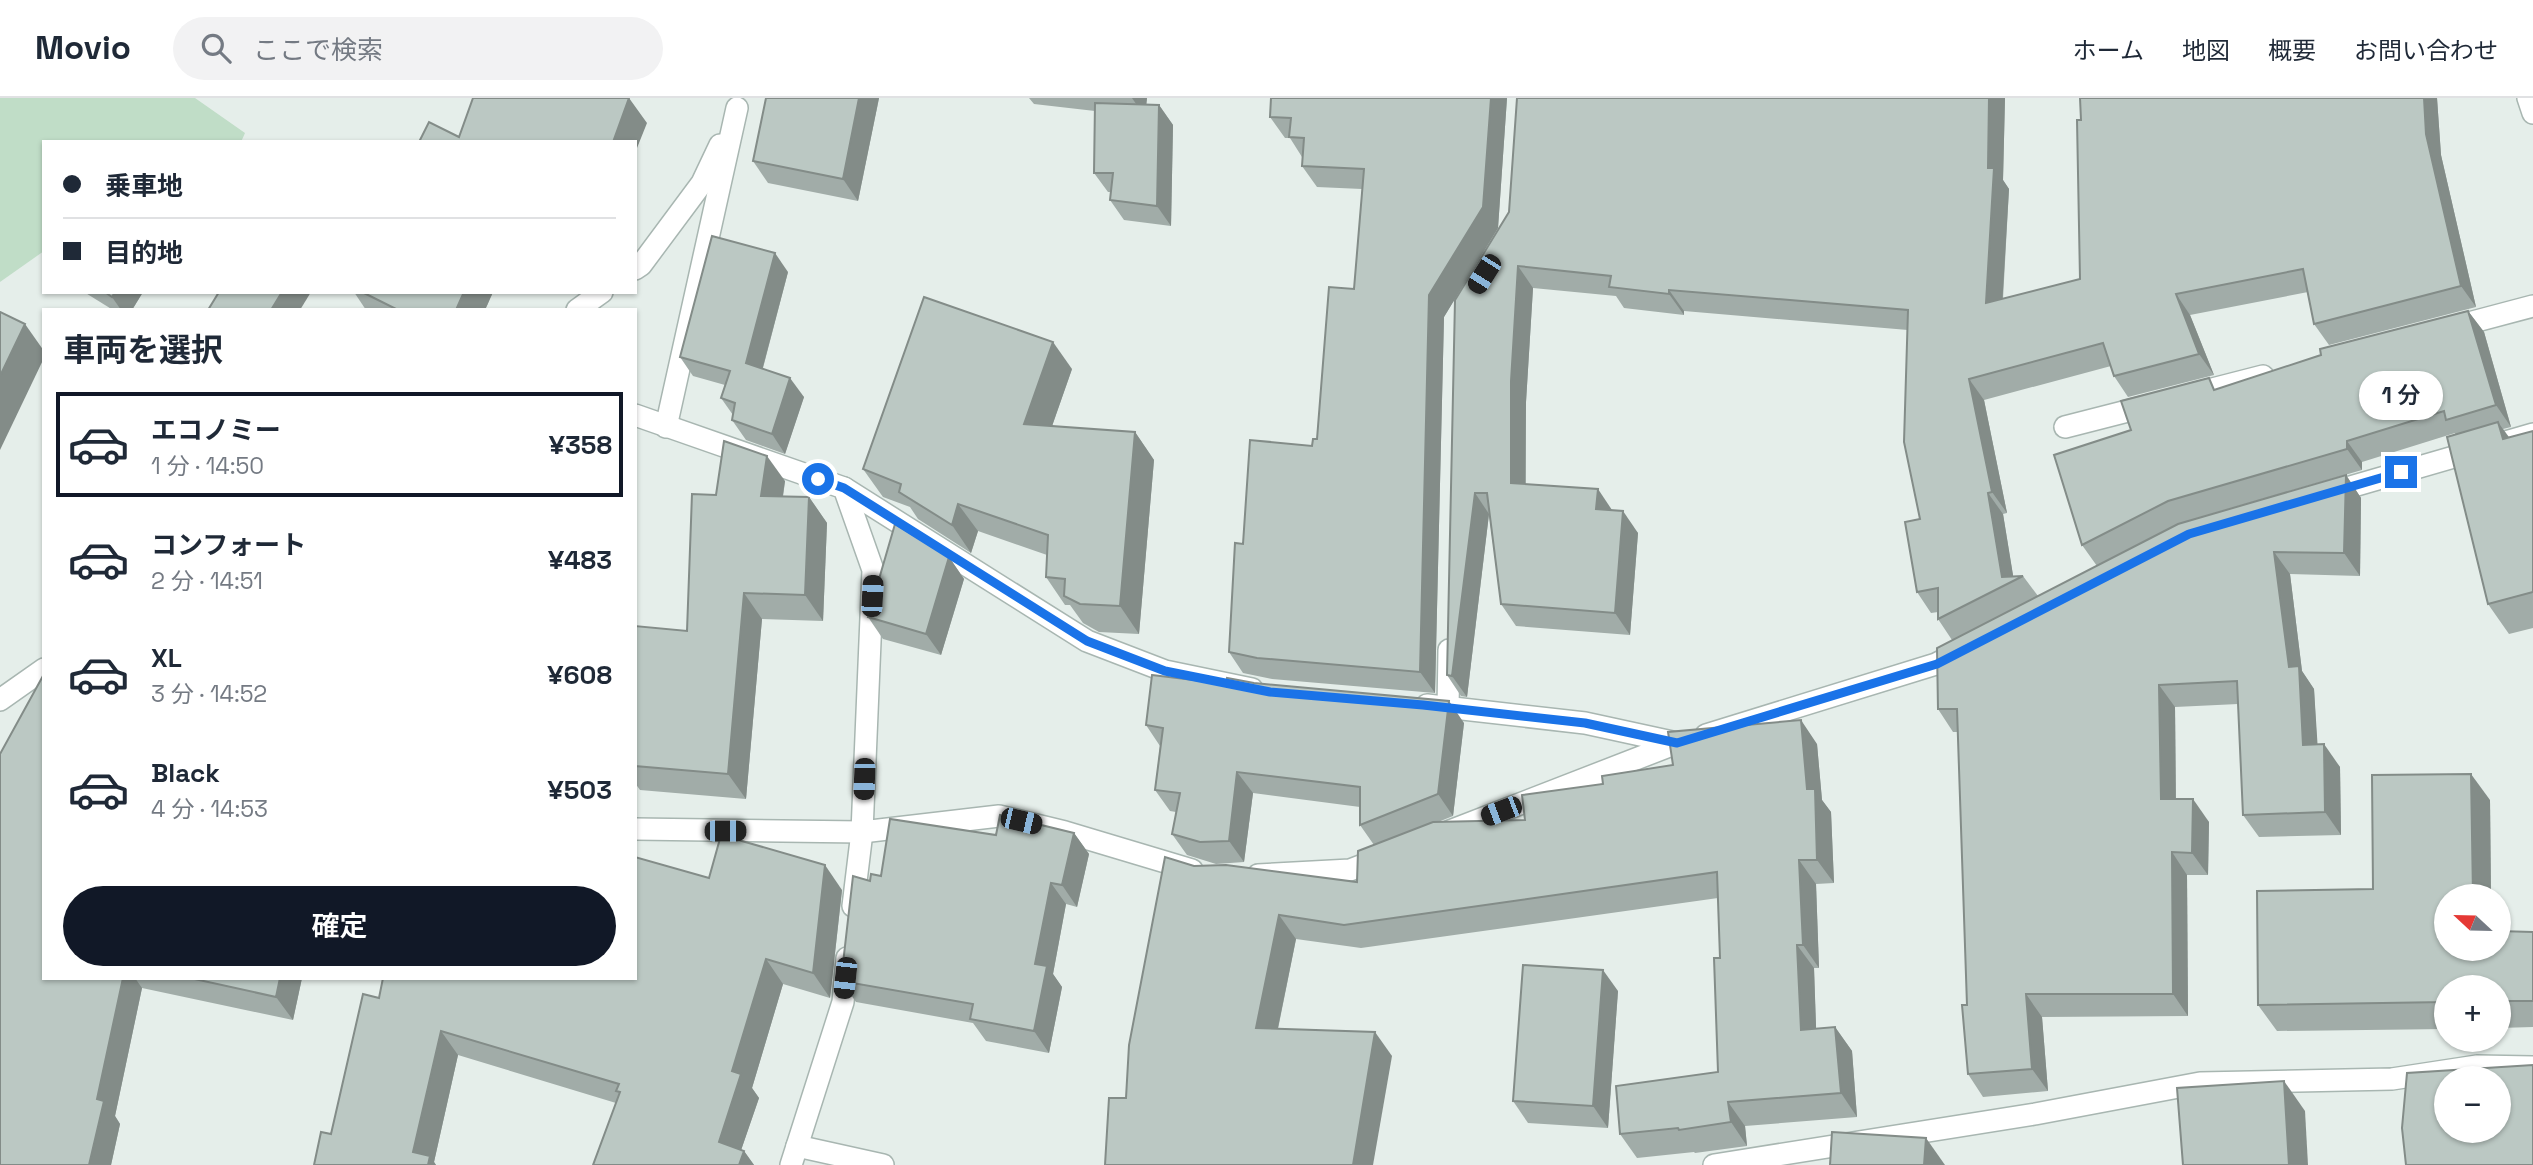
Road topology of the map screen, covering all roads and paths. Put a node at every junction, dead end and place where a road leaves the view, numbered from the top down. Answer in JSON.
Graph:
{"nodes":[{"id":1,"x":2528,"y":98,"type":"edge"},
{"id":2,"x":738,"y":103,"type":"edge"},
{"id":3,"x":2533,"y":113,"type":"edge"},
{"id":4,"x":637,"y":268,"type":"edge"},
{"id":5,"x":599,"y":294,"type":"edge"},
{"id":6,"x":2533,"y":306,"type":"edge"},
{"id":7,"x":580,"y":308,"type":"edge"},
{"id":8,"x":2426,"y":334,"type":"edge"},
{"id":9,"x":2279,"y":372,"type":"edge"},
{"id":10,"x":637,"y":416,"type":"edge"},
{"id":11,"x":666,"y":427,"type":"junction"},
{"id":12,"x":2065,"y":427,"type":"dead end"},
{"id":13,"x":2533,"y":434,"type":"edge"},
{"id":14,"x":844,"y":488,"type":"junction"},
{"id":15,"x":2308,"y":500,"type":"edge"},
{"id":16,"x":1450,"y":624,"type":"edge"},
{"id":17,"x":1984,"y":639,"type":"edge"},
{"id":18,"x":42,"y":670,"type":"edge"},
{"id":19,"x":1270,"y":692,"type":"edge"},
{"id":20,"x":0,"y":700,"type":"edge"},
{"id":21,"x":1409,"y":703,"type":"edge"},
{"id":22,"x":1448,"y":708,"type":"junction"},
{"id":23,"x":1677,"y":743,"type":"junction"},
{"id":24,"x":637,"y":829,"type":"edge"},
{"id":25,"x":862,"y":832,"type":"junction"},
{"id":26,"x":1426,"y":841,"type":"edge"},
{"id":27,"x":1400,"y":850,"type":"edge"},
{"id":28,"x":1241,"y":875,"type":"edge"},
{"id":29,"x":1214,"y":877,"type":"edge"},
{"id":30,"x":2533,"y":1067,"type":"edge"},
{"id":31,"x":794,"y":1155,"type":"edge"},
{"id":32,"x":883,"y":1165,"type":"edge"},
{"id":33,"x":1714,"y":1165,"type":"edge"}],
"edges":[{"from":1,"to":3,"type":"street"},
{"from":2,"to":4,"type":"street"},
{"from":2,"to":11,"type":"street"},
{"from":5,"to":7,"type":"street"},
{"from":6,"to":8,"type":"street"},
{"from":9,"to":12,"type":"street"},
{"from":10,"to":11,"type":"street"},
{"from":11,"to":14,"type":"street"},
{"from":13,"to":15,"type":"street"},
{"from":14,"to":19,"type":"street"},
{"from":14,"to":25,"type":"street"},
{"from":16,"to":22,"type":"street"},
{"from":17,"to":23,"type":"street"},
{"from":18,"to":20,"type":"street"},
{"from":21,"to":22,"type":"street"},
{"from":22,"to":23,"type":"street"},
{"from":23,"to":26,"type":"street"},
{"from":24,"to":25,"type":"street"},
{"from":25,"to":29,"type":"street"},
{"from":25,"to":31,"type":"street"},
{"from":27,"to":28,"type":"street"},
{"from":30,"to":33,"type":"street"},
{"from":31,"to":32,"type":"street"}]}
